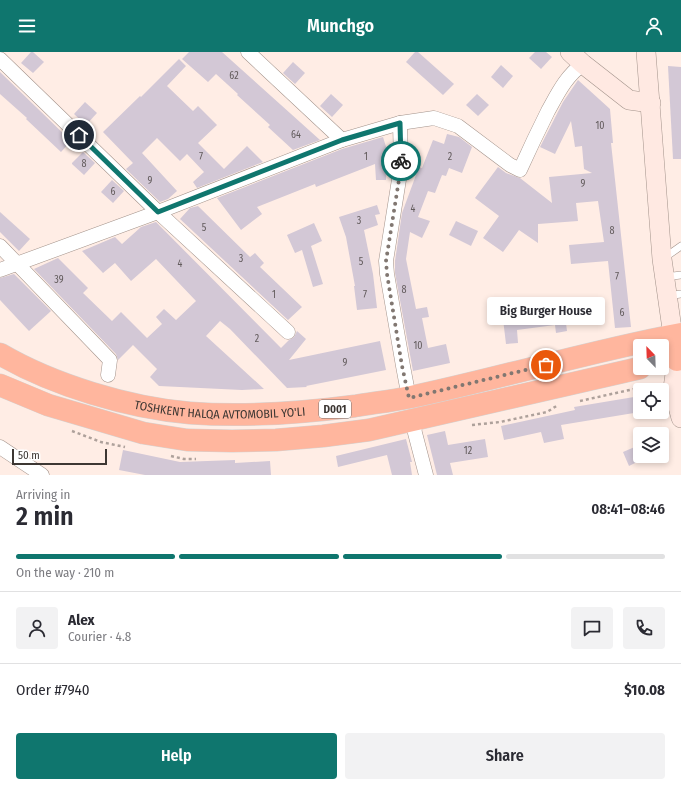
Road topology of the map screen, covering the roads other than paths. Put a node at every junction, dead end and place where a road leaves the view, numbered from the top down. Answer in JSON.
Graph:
{"nodes":[{"id":1,"x":248,"y":52,"type":"edge"},
{"id":2,"x":646,"y":52,"type":"edge"},
{"id":3,"x":576,"y":58,"type":"edge"},
{"id":4,"x":0,"y":59,"type":"edge"},
{"id":5,"x":651,"y":103,"type":"junction"},
{"id":6,"x":400,"y":123,"type":"junction"},
{"id":7,"x":342,"y":140,"type":"junction"},
{"id":8,"x":158,"y":212,"type":"junction"},
{"id":9,"x":0,"y":246,"type":"edge"},
{"id":10,"x":681,"y":246,"type":"edge"},
{"id":11,"x":18,"y":263,"type":"junction"},
{"id":12,"x":0,"y":270,"type":"edge"},
{"id":13,"x":669,"y":270,"type":"edge"},
{"id":14,"x":674,"y":295,"type":"edge"},
{"id":15,"x":288,"y":332,"type":"dead end"},
{"id":16,"x":677,"y":335,"type":"edge"},
{"id":17,"x":0,"y":354,"type":"edge"},
{"id":18,"x":673,"y":361,"type":"edge"},
{"id":19,"x":633,"y":370,"type":"edge"},
{"id":20,"x":105,"y":385,"type":"junction"},
{"id":21,"x":0,"y":386,"type":"edge"},
{"id":22,"x":409,"y":398,"type":"junction"},
{"id":23,"x":680,"y":408,"type":"edge"},
{"id":24,"x":413,"y":419,"type":"junction"},
{"id":25,"x":0,"y":447,"type":"edge"},
{"id":26,"x":42,"y":475,"type":"edge"},
{"id":27,"x":426,"y":475,"type":"edge"}],
"edges":[{"from":1,"to":7,"type":"street"},
{"from":2,"to":5,"type":"street"},
{"from":3,"to":5,"type":"street"},
{"from":3,"to":6,"type":"street"},
{"from":4,"to":8,"type":"street"},
{"from":5,"to":13,"type":"street"},
{"from":6,"to":7,"type":"street"},
{"from":6,"to":22,"type":"street"},
{"from":7,"to":8,"type":"street"},
{"from":8,"to":11,"type":"street"},
{"from":8,"to":15,"type":"street"},
{"from":9,"to":11,"type":"street"},
{"from":10,"to":13,"type":"lane"},
{"from":11,"to":12,"type":"street"},
{"from":11,"to":20,"type":"street"},
{"from":13,"to":14,"type":"street"},
{"from":14,"to":16,"type":"street"},
{"from":16,"to":18,"type":"highway"},
{"from":16,"to":22,"type":"highway","name":"TOSHKENT HALQA AVTOMOBIL YO'LI","number":"D001"},
{"from":17,"to":20,"type":"highway","name":"TOSHKENT HALQA AVTOMOBIL YO'LI","number":"D001"},
{"from":18,"to":23,"type":"street"},
{"from":19,"to":24,"type":"highway","number":"D001"},
{"from":20,"to":22,"type":"highway","name":"TOSHKENT HALQA AVTOMOBIL YO'LI","number":"D001"},
{"from":21,"to":24,"type":"highway","number":"D001"},
{"from":24,"to":27,"type":"street"},
{"from":25,"to":26,"type":"street"}]}
